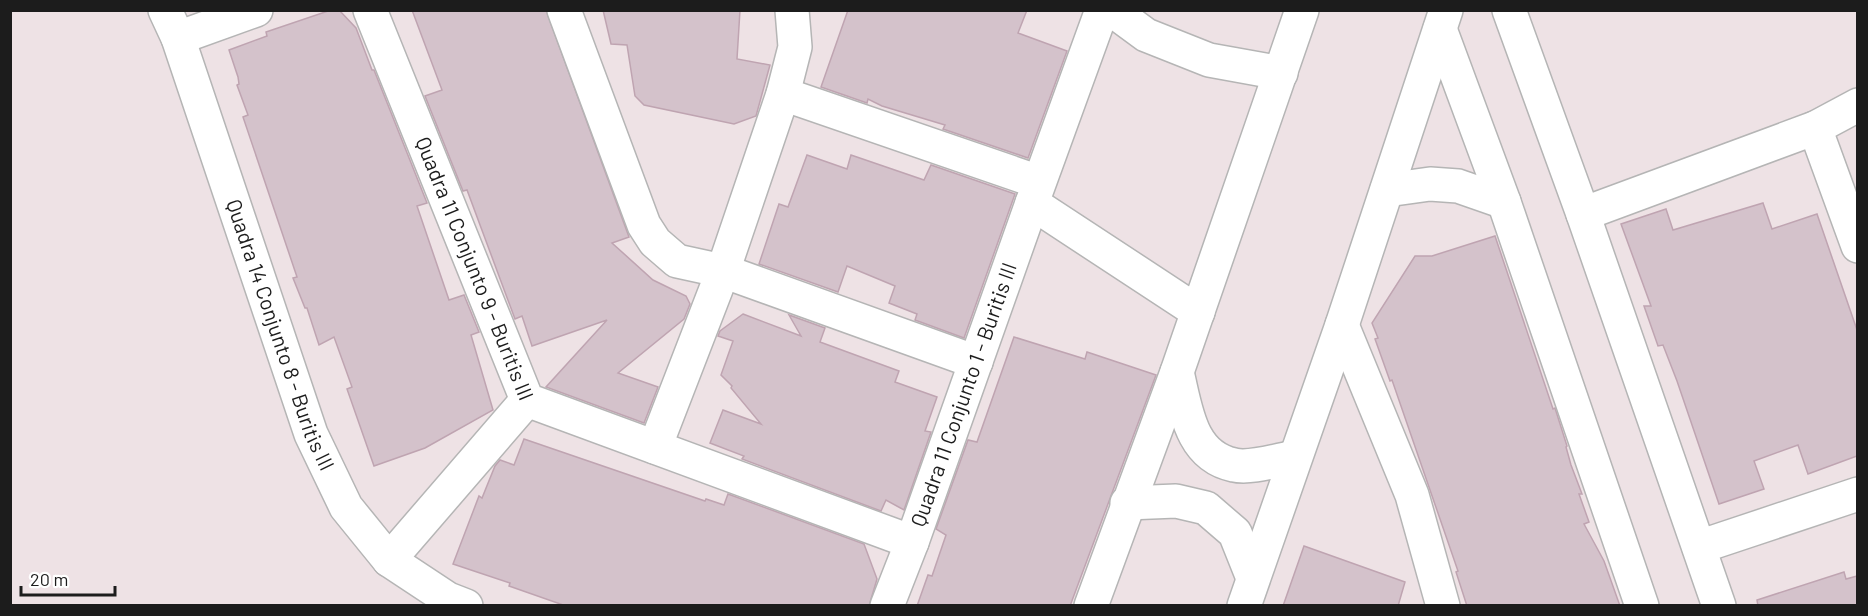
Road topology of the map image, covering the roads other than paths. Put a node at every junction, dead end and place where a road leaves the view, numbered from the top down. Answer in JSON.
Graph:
{"nodes":[{"id":1,"x":256,"y":10,"type":"edge"},
{"id":2,"x":370,"y":10,"type":"edge"},
{"id":3,"x":564,"y":10,"type":"edge"},
{"id":4,"x":792,"y":10,"type":"edge"},
{"id":5,"x":1102,"y":10,"type":"edge"},
{"id":6,"x":1112,"y":10,"type":"edge"},
{"id":7,"x":1302,"y":10,"type":"edge"},
{"id":8,"x":1509,"y":10,"type":"edge"},
{"id":9,"x":1443,"y":20,"type":"edge"},
{"id":10,"x":172,"y":24,"type":"edge"},
{"id":11,"x":1281,"y":73,"type":"junction"},
{"id":12,"x":783,"y":94,"type":"junction"},
{"id":13,"x":1857,"y":105,"type":"edge"},
{"id":14,"x":1815,"y":128,"type":"junction"},
{"id":15,"x":1387,"y":190,"type":"junction"},
{"id":16,"x":1035,"y":192,"type":"junction"},
{"id":17,"x":1504,"y":202,"type":"junction"},
{"id":18,"x":1583,"y":214,"type":"junction"},
{"id":19,"x":1857,"y":246,"type":"edge"},
{"id":20,"x":723,"y":271,"type":"junction"},
{"id":21,"x":1198,"y":312,"type":"junction"},
{"id":22,"x":1342,"y":325,"type":"junction"},
{"id":23,"x":976,"y":362,"type":"junction"},
{"id":24,"x":1177,"y":372,"type":"junction"},
{"id":25,"x":527,"y":400,"type":"junction"},
{"id":26,"x":655,"y":447,"type":"junction"},
{"id":27,"x":1294,"y":457,"type":"junction"},
{"id":28,"x":1857,"y":494,"type":"edge"},
{"id":29,"x":1127,"y":503,"type":"junction"},
{"id":30,"x":912,"y":542,"type":"junction"},
{"id":31,"x":1699,"y":547,"type":"junction"},
{"id":32,"x":389,"y":560,"type":"junction"},
{"id":33,"x":1248,"y":592,"type":"edge"},
{"id":34,"x":466,"y":606,"type":"edge"},
{"id":35,"x":887,"y":606,"type":"edge"},
{"id":36,"x":1091,"y":606,"type":"edge"},
{"id":37,"x":1443,"y":606,"type":"edge"},
{"id":38,"x":1642,"y":606,"type":"edge"},
{"id":39,"x":1719,"y":606,"type":"edge"}],
"edges":[{"from":1,"to":10,"type":"street"},
{"from":2,"to":25,"type":"street","name":"Quadra 11 Conjunto 9 - Buritis III"},
{"from":3,"to":20,"type":"street"},
{"from":4,"to":12,"type":"street"},
{"from":5,"to":16,"type":"street","name":"Quadra 11 Conjunto 1 - Buritis III"},
{"from":6,"to":11,"type":"street"},
{"from":7,"to":11,"type":"street"},
{"from":8,"to":18,"type":"street"},
{"from":9,"to":15,"type":"street"},
{"from":9,"to":17,"type":"street"},
{"from":10,"to":32,"type":"street","name":"Quadra 14 Conjunto 8 - Buritis III"},
{"from":11,"to":21,"type":"street"},
{"from":12,"to":16,"type":"street"},
{"from":12,"to":20,"type":"street"},
{"from":13,"to":14,"type":"street"},
{"from":14,"to":18,"type":"street"},
{"from":14,"to":19,"type":"street"},
{"from":15,"to":17,"type":"street"},
{"from":15,"to":22,"type":"street"},
{"from":16,"to":21,"type":"street"},
{"from":16,"to":23,"type":"street","name":"Quadra 11 Conjunto 1 - Buritis III"},
{"from":17,"to":38,"type":"street"},
{"from":18,"to":31,"type":"street"},
{"from":20,"to":23,"type":"street"},
{"from":20,"to":26,"type":"street"},
{"from":21,"to":24,"type":"street"},
{"from":22,"to":27,"type":"street"},
{"from":22,"to":37,"type":"street"},
{"from":23,"to":30,"type":"street","name":"Quadra 11 Conjunto 1 - Buritis III"},
{"from":24,"to":27,"type":"street"},
{"from":24,"to":29,"type":"street"},
{"from":25,"to":26,"type":"street","name":"Quadra 11 Conjunto 9 - Buritis III"},
{"from":25,"to":32,"type":"street"},
{"from":26,"to":30,"type":"street","name":"Quadra 11 Conjunto 9 - Buritis III"},
{"from":27,"to":33,"type":"street"},
{"from":28,"to":31,"type":"street"},
{"from":29,"to":33,"type":"street"},
{"from":29,"to":36,"type":"street"},
{"from":30,"to":35,"type":"street","name":"Quadra 11 Conjunto 1 - Buritis III"},
{"from":31,"to":39,"type":"street"},
{"from":32,"to":34,"type":"street","name":"Quadra 14 Conjunto 8 - Buritis III"}]}
